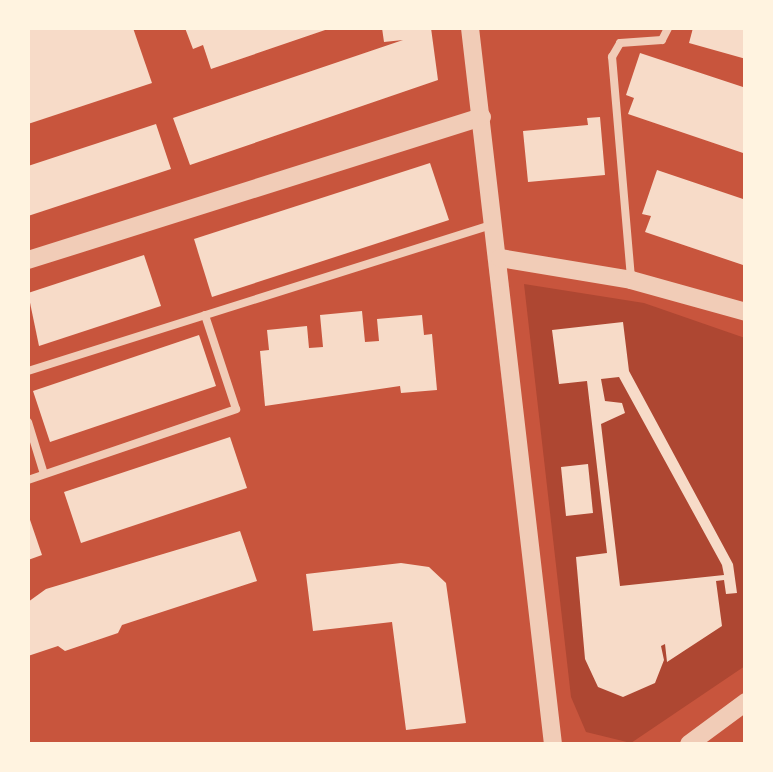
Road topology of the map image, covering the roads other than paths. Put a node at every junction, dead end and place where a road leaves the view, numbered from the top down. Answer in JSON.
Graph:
{"nodes":[{"id":1,"x":470,"y":28,"type":"edge"},
{"id":2,"x":668,"y":28,"type":"edge"},
{"id":3,"x":482,"y":117,"type":"junction"},
{"id":4,"x":496,"y":224,"type":"junction"},
{"id":5,"x":500,"y":258,"type":"junction"},
{"id":6,"x":28,"y":260,"type":"edge"},
{"id":7,"x":631,"y":280,"type":"junction"},
{"id":8,"x":746,"y":312,"type":"edge"},
{"id":9,"x":205,"y":315,"type":"junction"},
{"id":10,"x":28,"y":371,"type":"edge"},
{"id":11,"x":28,"y":422,"type":"edge"},
{"id":12,"x":44,"y":474,"type":"junction"},
{"id":13,"x":28,"y":480,"type":"edge"},
{"id":14,"x":746,"y":702,"type":"edge"},
{"id":15,"x":554,"y":744,"type":"edge"},
{"id":16,"x":689,"y":744,"type":"edge"}],
"edges":[{"from":1,"to":3,"type":"street"},
{"from":2,"to":7,"type":"lane"},
{"from":3,"to":4,"type":"street"},
{"from":3,"to":6,"type":"street"},
{"from":4,"to":5,"type":"street"},
{"from":4,"to":9,"type":"lane"},
{"from":5,"to":7,"type":"street"},
{"from":5,"to":15,"type":"street"},
{"from":7,"to":8,"type":"street"},
{"from":9,"to":10,"type":"lane"},
{"from":9,"to":12,"type":"lane"},
{"from":11,"to":12,"type":"lane"},
{"from":12,"to":13,"type":"lane"},
{"from":14,"to":16,"type":"street"}]}
